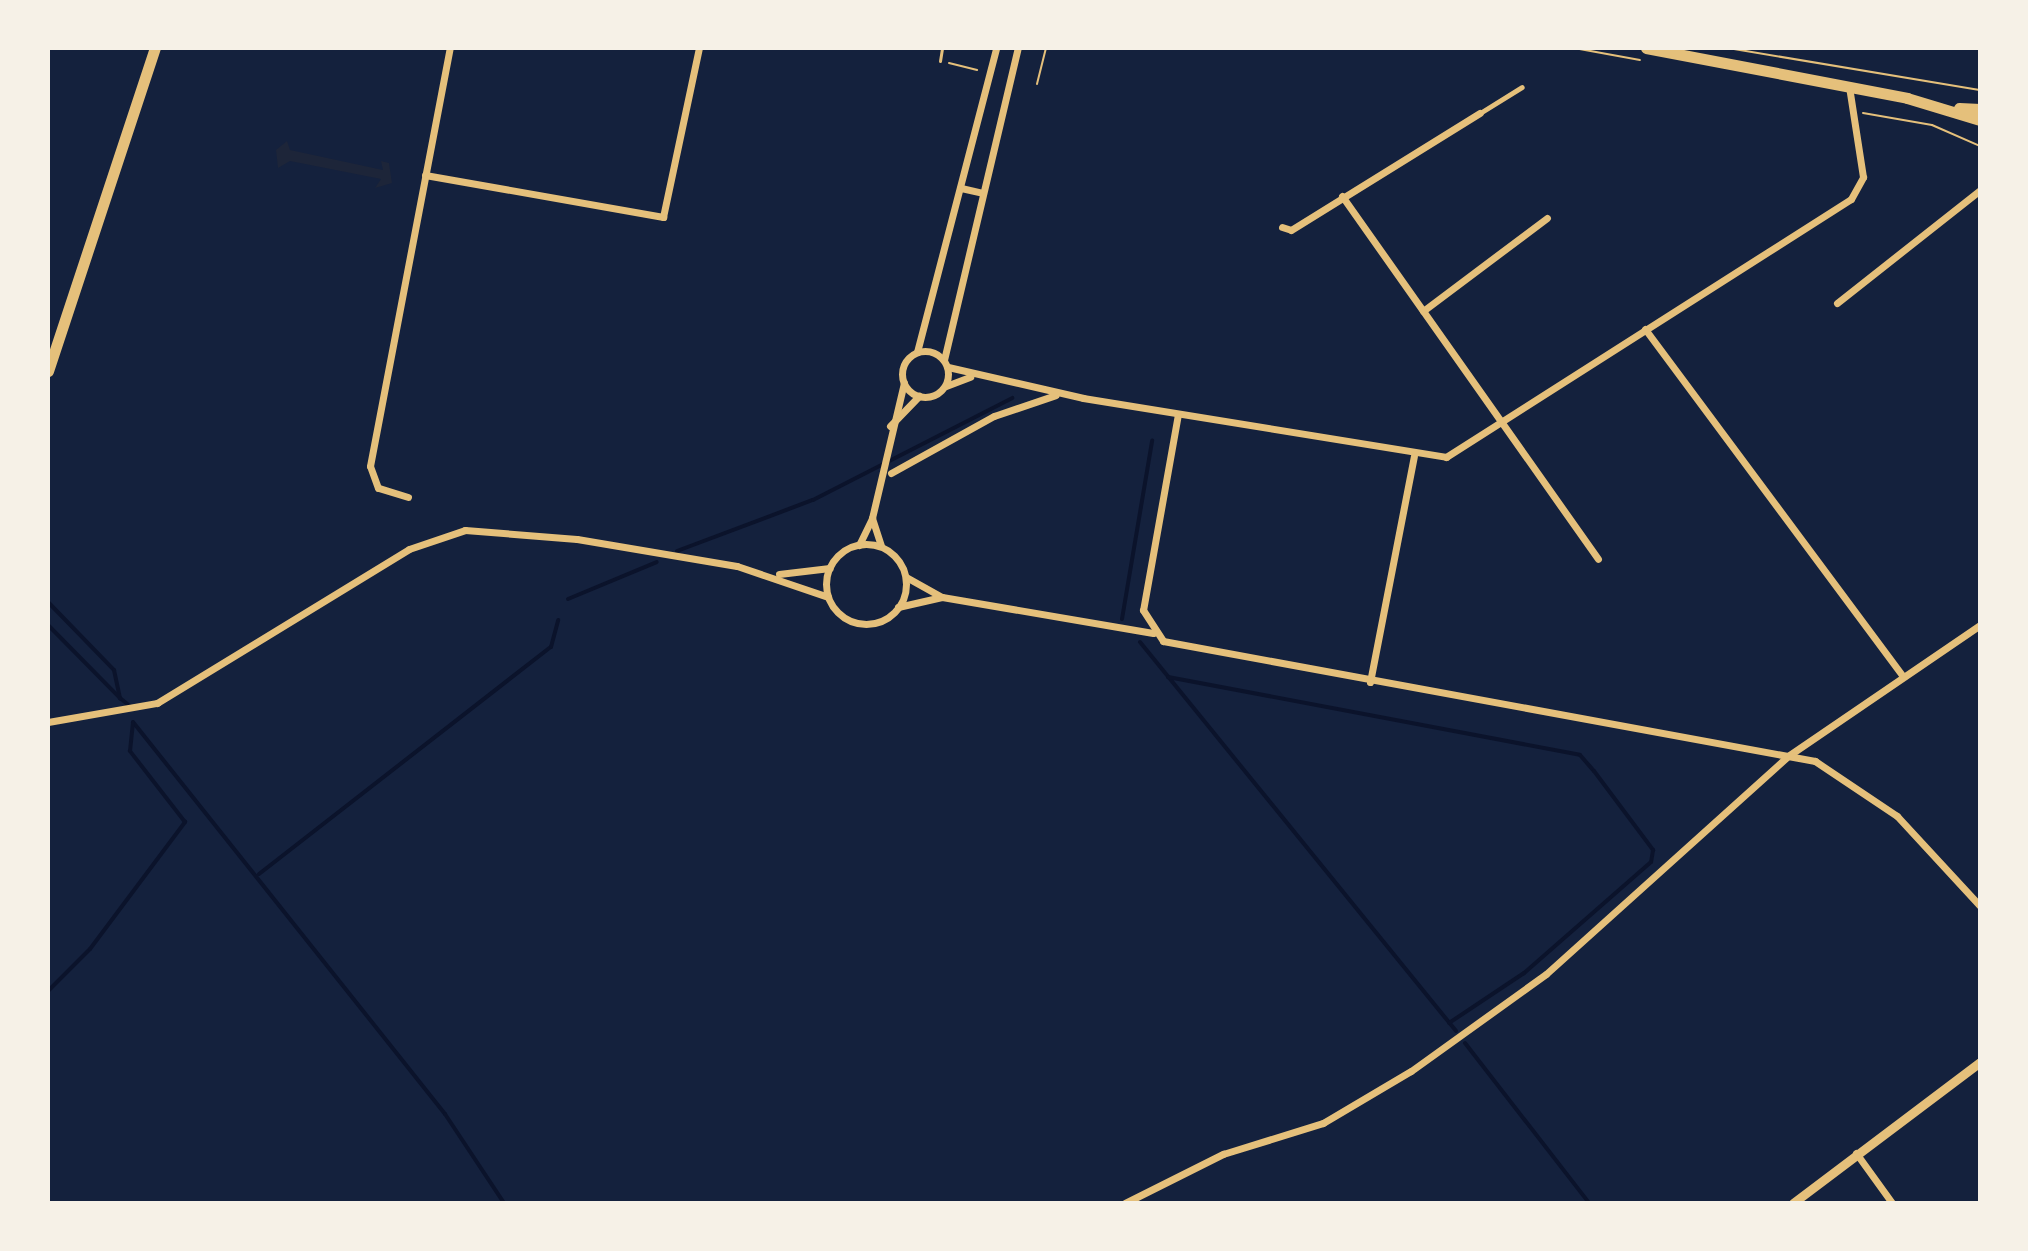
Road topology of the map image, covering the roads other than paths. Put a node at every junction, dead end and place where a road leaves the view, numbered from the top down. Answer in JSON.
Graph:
{"nodes":[{"id":1,"x":155,"y":48,"type":"edge"},
{"id":2,"x":450,"y":48,"type":"edge"},
{"id":3,"x":699,"y":48,"type":"edge"},
{"id":4,"x":942,"y":48,"type":"edge"},
{"id":5,"x":996,"y":48,"type":"edge"},
{"id":6,"x":1018,"y":48,"type":"edge"},
{"id":7,"x":1646,"y":48,"type":"edge"},
{"id":8,"x":940,"y":61,"type":"road end"},
{"id":9,"x":1522,"y":87,"type":"dead end"},
{"id":10,"x":1849,"y":87,"type":"junction"},
{"id":11,"x":1950,"y":108,"type":"junction"},
{"id":12,"x":1980,"y":109,"type":"edge"},
{"id":13,"x":1480,"y":113,"type":"joint"},
{"id":14,"x":1980,"y":120,"type":"edge"},
{"id":15,"x":425,"y":175,"type":"junction"},
{"id":16,"x":961,"y":188,"type":"junction"},
{"id":17,"x":1980,"y":190,"type":"edge"},
{"id":18,"x":982,"y":193,"type":"junction"},
{"id":19,"x":1342,"y":196,"type":"junction"},
{"id":20,"x":1547,"y":218,"type":"dead end"},
{"id":21,"x":1282,"y":227,"type":"dead end"},
{"id":22,"x":1837,"y":303,"type":"dead end"},
{"id":23,"x":1423,"y":311,"type":"junction"},
{"id":24,"x":1645,"y":329,"type":"junction"},
{"id":25,"x":917,"y":352,"type":"junction"},
{"id":26,"x":946,"y":364,"type":"junction"},
{"id":27,"x":48,"y":371,"type":"edge"},
{"id":28,"x":970,"y":377,"type":"junction"},
{"id":29,"x":904,"y":383,"type":"junction"},
{"id":30,"x":945,"y":387,"type":"junction"},
{"id":31,"x":1062,"y":394,"type":"junction"},
{"id":32,"x":919,"y":396,"type":"junction"},
{"id":33,"x":1178,"y":414,"type":"junction"},
{"id":34,"x":1504,"y":423,"type":"junction"},
{"id":35,"x":888,"y":427,"type":"junction"},
{"id":36,"x":1414,"y":456,"type":"junction"},
{"id":37,"x":891,"y":473,"type":"dead end"},
{"id":38,"x":408,"y":497,"type":"dead end"},
{"id":39,"x":872,"y":518,"type":"junction"},
{"id":40,"x":859,"y":545,"type":"junction"},
{"id":41,"x":881,"y":546,"type":"junction"},
{"id":42,"x":1598,"y":559,"type":"dead end"},
{"id":43,"x":830,"y":568,"type":"junction"},
{"id":44,"x":777,"y":574,"type":"junction"},
{"id":45,"x":906,"y":577,"type":"junction"},
{"id":46,"x":828,"y":597,"type":"junction"},
{"id":47,"x":942,"y":597,"type":"junction"},
{"id":48,"x":898,"y":607,"type":"junction"},
{"id":49,"x":1980,"y":625,"type":"edge"},
{"id":50,"x":1153,"y":633,"type":"junction"},
{"id":51,"x":1902,"y":675,"type":"junction"},
{"id":52,"x":1370,"y":682,"type":"junction"},
{"id":53,"x":48,"y":722,"type":"edge"},
{"id":54,"x":1788,"y":756,"type":"junction"},
{"id":55,"x":1980,"y":906,"type":"edge"},
{"id":56,"x":1979,"y":1066,"type":"edge"},
{"id":57,"x":1855,"y":1152,"type":"junction"},
{"id":58,"x":1125,"y":1203,"type":"edge"},
{"id":59,"x":1793,"y":1203,"type":"edge"},
{"id":60,"x":1892,"y":1203,"type":"edge"}],
"edges":[{"from":1,"to":27,"type":"main road"},
{"from":2,"to":15,"type":"street"},
{"from":3,"to":15,"type":"street"},
{"from":4,"to":8,"type":"lane"},
{"from":5,"to":16,"type":"street"},
{"from":6,"to":18,"type":"street"},
{"from":7,"to":10,"type":"main road"},
{"from":9,"to":13,"type":"street"},
{"from":10,"to":11,"type":"main road"},
{"from":10,"to":24,"type":"street"},
{"from":11,"to":12,"type":"main road"},
{"from":11,"to":14,"type":"main road"},
{"from":13,"to":19,"type":"street"},
{"from":15,"to":38,"type":"street"},
{"from":16,"to":18,"type":"street"},
{"from":16,"to":25,"type":"street"},
{"from":17,"to":22,"type":"street"},
{"from":18,"to":26,"type":"street"},
{"from":19,"to":21,"type":"street"},
{"from":19,"to":23,"type":"street"},
{"from":20,"to":23,"type":"street"},
{"from":23,"to":34,"type":"street"},
{"from":24,"to":34,"type":"street"},
{"from":24,"to":51,"type":"street"},
{"from":25,"to":26,"type":"street"},
{"from":25,"to":29,"type":"street"},
{"from":26,"to":28,"type":"street"},
{"from":26,"to":30,"type":"street"},
{"from":28,"to":30,"type":"street"},
{"from":28,"to":31,"type":"street"},
{"from":29,"to":32,"type":"street"},
{"from":29,"to":35,"type":"street"},
{"from":30,"to":32,"type":"street"},
{"from":31,"to":33,"type":"street"},
{"from":31,"to":37,"type":"street"},
{"from":32,"to":35,"type":"street"},
{"from":33,"to":36,"type":"street"},
{"from":33,"to":50,"type":"street"},
{"from":34,"to":36,"type":"street"},
{"from":34,"to":42,"type":"street"},
{"from":35,"to":39,"type":"street"},
{"from":36,"to":52,"type":"street"},
{"from":39,"to":40,"type":"street"},
{"from":39,"to":41,"type":"street"},
{"from":40,"to":41,"type":"street"},
{"from":40,"to":43,"type":"street"},
{"from":41,"to":45,"type":"street"},
{"from":43,"to":44,"type":"street"},
{"from":43,"to":46,"type":"street"},
{"from":44,"to":46,"type":"street"},
{"from":44,"to":53,"type":"street"},
{"from":45,"to":47,"type":"street"},
{"from":45,"to":48,"type":"street"},
{"from":46,"to":48,"type":"street"},
{"from":47,"to":48,"type":"street"},
{"from":47,"to":50,"type":"street"},
{"from":49,"to":51,"type":"street"},
{"from":50,"to":52,"type":"street"},
{"from":51,"to":54,"type":"street"},
{"from":52,"to":54,"type":"street"},
{"from":54,"to":55,"type":"street"},
{"from":54,"to":58,"type":"street"},
{"from":56,"to":57,"type":"street"},
{"from":57,"to":59,"type":"street"},
{"from":57,"to":60,"type":"street"}]}
